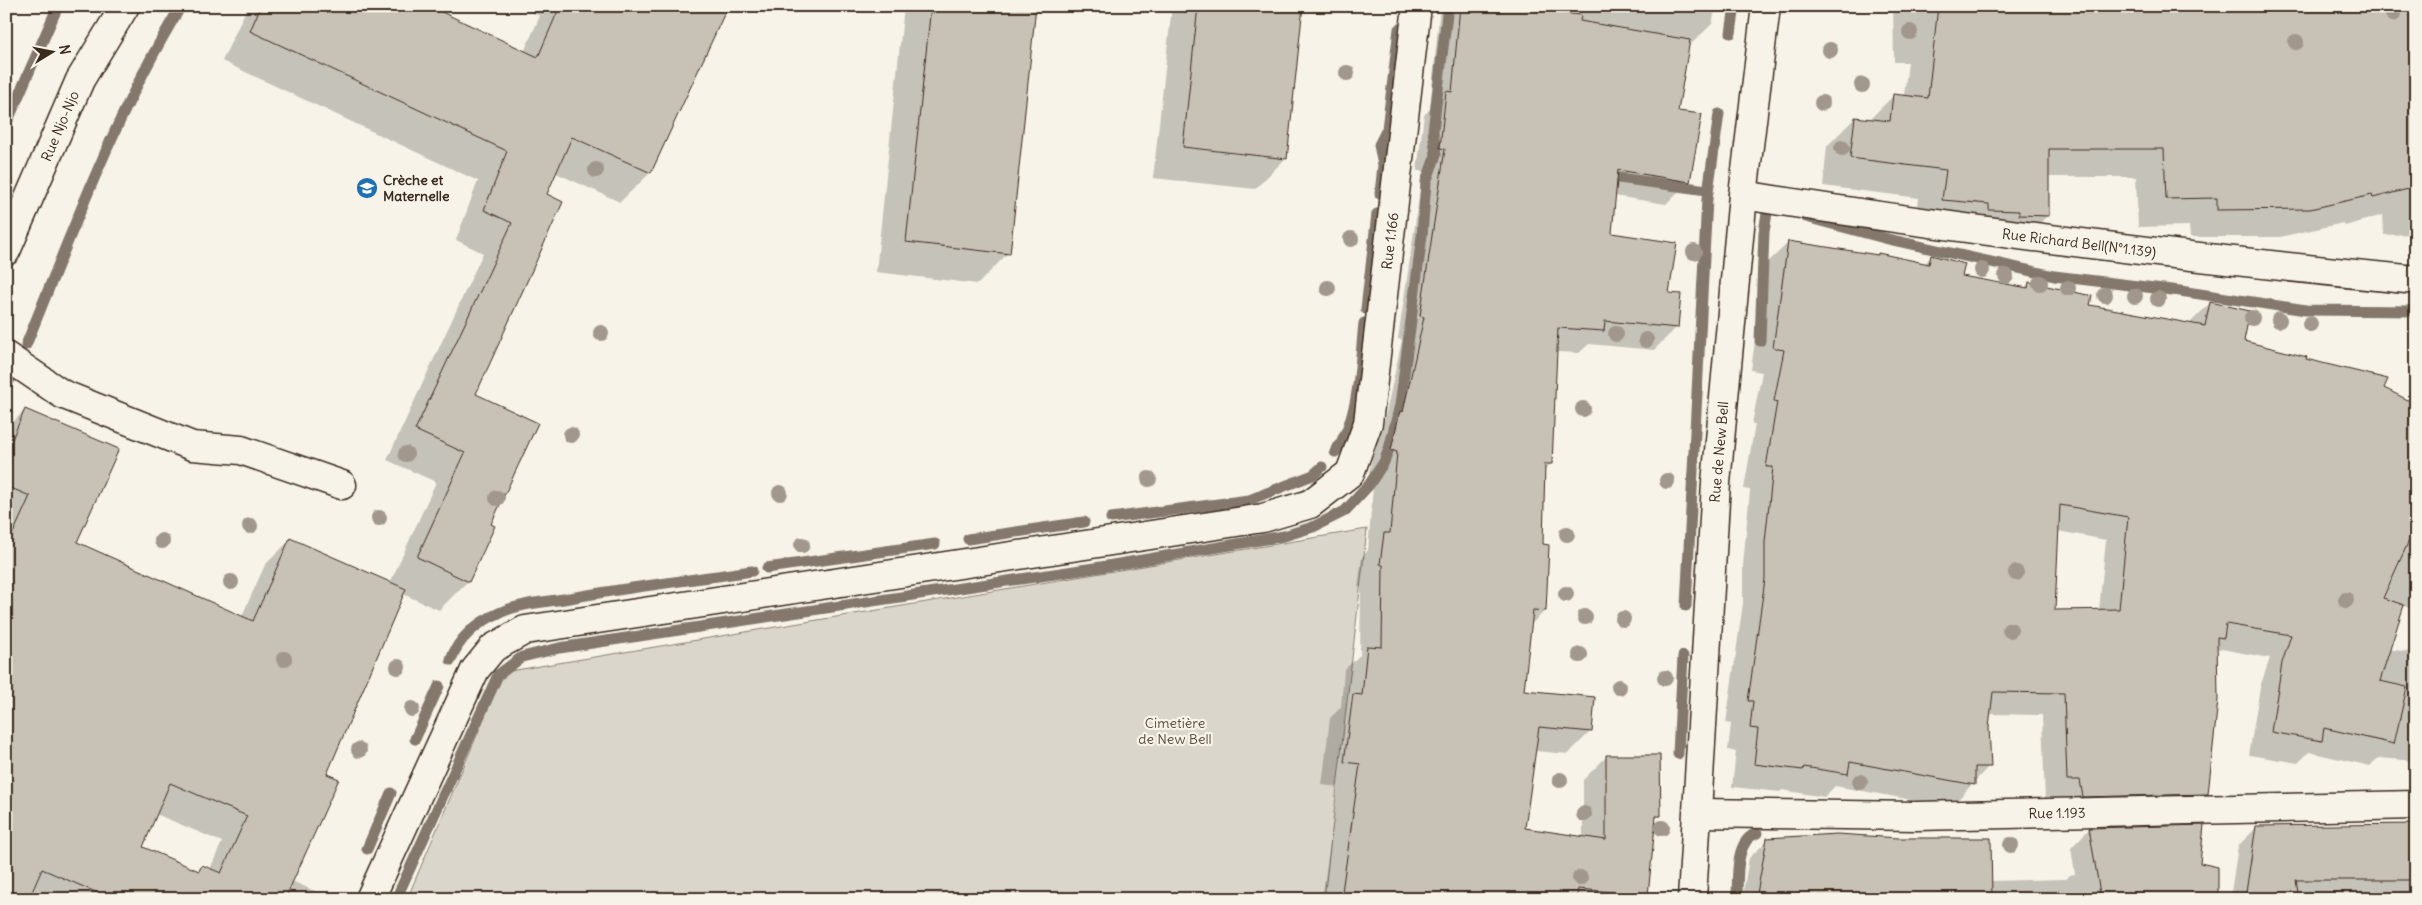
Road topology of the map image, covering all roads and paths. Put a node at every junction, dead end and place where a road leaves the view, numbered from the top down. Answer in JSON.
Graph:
{"nodes":[{"id":1,"x":125,"y":6,"type":"edge"},
{"id":2,"x":1417,"y":6,"type":"edge"},
{"id":3,"x":1766,"y":6,"type":"edge"},
{"id":4,"x":1743,"y":196,"type":"junction"},
{"id":5,"x":6,"y":251,"type":"edge"},
{"id":6,"x":2416,"y":280,"type":"edge"},
{"id":7,"x":6,"y":356,"type":"edge"},
{"id":8,"x":342,"y":485,"type":"dead end"},
{"id":9,"x":2416,"y":806,"type":"edge"},
{"id":10,"x":1698,"y":814,"type":"junction"},
{"id":11,"x":370,"y":899,"type":"edge"},
{"id":12,"x":1692,"y":899,"type":"edge"}],
"edges":[{"from":1,"to":5,"type":"street","name":"Rue Njo-Njo"},
{"from":2,"to":11,"type":"street","name":"Rue 1.166"},
{"from":3,"to":4,"type":"street","name":"Rue de New Bell"},
{"from":4,"to":6,"type":"street","name":"Rue Richard Bell(N°1.139)"},
{"from":4,"to":10,"type":"street","name":"Rue de New Bell"},
{"from":7,"to":8,"type":"street"},
{"from":9,"to":10,"type":"street","name":"Rue 1.193"},
{"from":10,"to":12,"type":"street","name":"Rue de New Bell"}]}
